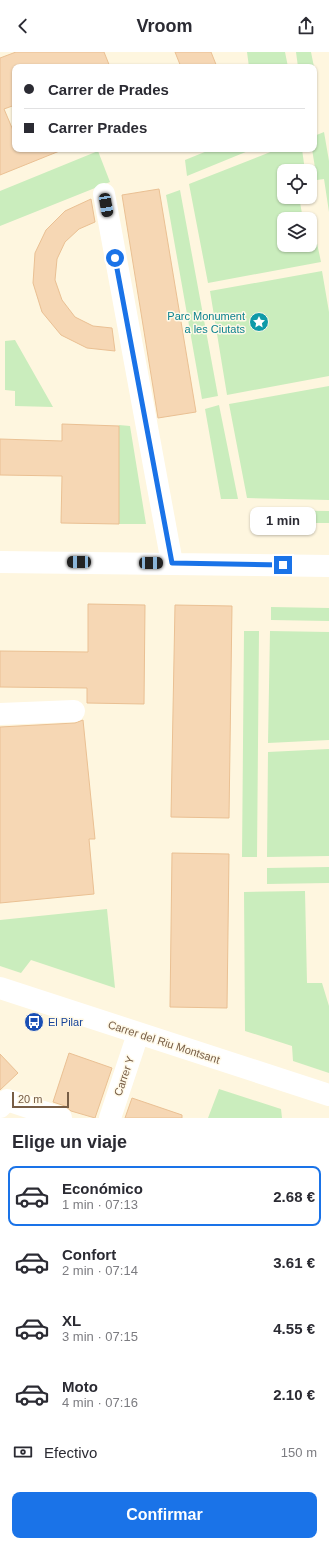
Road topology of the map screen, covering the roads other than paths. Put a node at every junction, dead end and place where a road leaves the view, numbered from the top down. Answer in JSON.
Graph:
{"nodes":[{"id":1,"x":104,"y":194,"type":"dead end"},
{"id":2,"x":0,"y":562,"type":"edge"},
{"id":3,"x":172,"y":563,"type":"junction"},
{"id":4,"x":329,"y":566,"type":"edge"},
{"id":5,"x":74,"y":711,"type":"dead end"},
{"id":6,"x":0,"y":714,"type":"edge"},
{"id":7,"x":0,"y":988,"type":"edge"},
{"id":8,"x":138,"y":1034,"type":"junction"},
{"id":9,"x":329,"y":1095,"type":"edge"},
{"id":10,"x":0,"y":1107,"type":"edge"},
{"id":11,"x":62,"y":1118,"type":"edge"},
{"id":12,"x":110,"y":1118,"type":"edge"}],
"edges":[{"from":1,"to":3,"type":"street"},
{"from":2,"to":3,"type":"street"},
{"from":3,"to":4,"type":"street"},
{"from":5,"to":6,"type":"street"},
{"from":7,"to":8,"type":"street","name":"Carrer del Riu Montsant"},
{"from":8,"to":9,"type":"street","name":"Carrer del Riu Montsant"},
{"from":8,"to":12,"type":"street","name":"Carrer Y"},
{"from":10,"to":11,"type":"street"}]}
